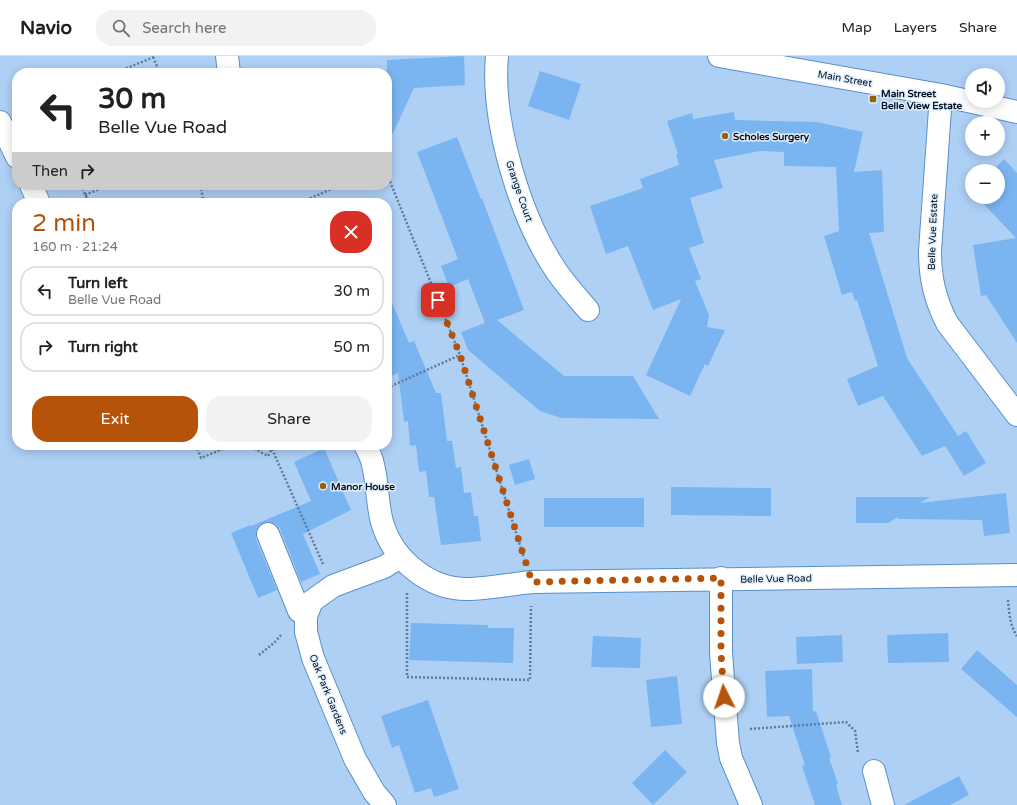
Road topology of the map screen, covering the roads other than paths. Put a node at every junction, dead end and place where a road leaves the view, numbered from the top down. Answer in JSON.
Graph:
{"nodes":[{"id":1,"x":497,"y":56,"type":"edge"},
{"id":2,"x":719,"y":56,"type":"edge"},
{"id":3,"x":941,"y":95,"type":"junction"},
{"id":4,"x":1017,"y":112,"type":"edge"},
{"id":5,"x":0,"y":122,"type":"edge"},
{"id":6,"x":12,"y":147,"type":"edge"},
{"id":7,"x":588,"y":310,"type":"dead end"},
{"id":8,"x":1017,"y":415,"type":"edge"},
{"id":9,"x":367,"y":450,"type":"edge"},
{"id":10,"x":268,"y":534,"type":"dead end"},
{"id":11,"x":404,"y":560,"type":"junction"},
{"id":12,"x":1011,"y":575,"type":"edge"},
{"id":13,"x":721,"y":578,"type":"junction"},
{"id":14,"x":312,"y":601,"type":"junction"},
{"id":15,"x":874,"y":771,"type":"road end"},
{"id":16,"x":385,"y":805,"type":"edge"},
{"id":17,"x":751,"y":805,"type":"edge"},
{"id":18,"x":883,"y":805,"type":"edge"}],
"edges":[{"from":1,"to":7,"type":"street","name":"Grange Court"},
{"from":2,"to":3,"type":"street","name":"Main Street"},
{"from":3,"to":4,"type":"street","name":"Main Street"},
{"from":3,"to":8,"type":"street","name":"Belle Vue Estate"},
{"from":5,"to":6,"type":"street"},
{"from":9,"to":11,"type":"street","name":"Belle Vue Road"},
{"from":10,"to":14,"type":"street"},
{"from":11,"to":13,"type":"street","name":"Belle Vue Road"},
{"from":11,"to":14,"type":"street"},
{"from":12,"to":13,"type":"street","name":"Belle Vue Road"},
{"from":13,"to":17,"type":"street"},
{"from":14,"to":16,"type":"street","name":"Oak Park Gardens"},
{"from":15,"to":18,"type":"street"}]}
